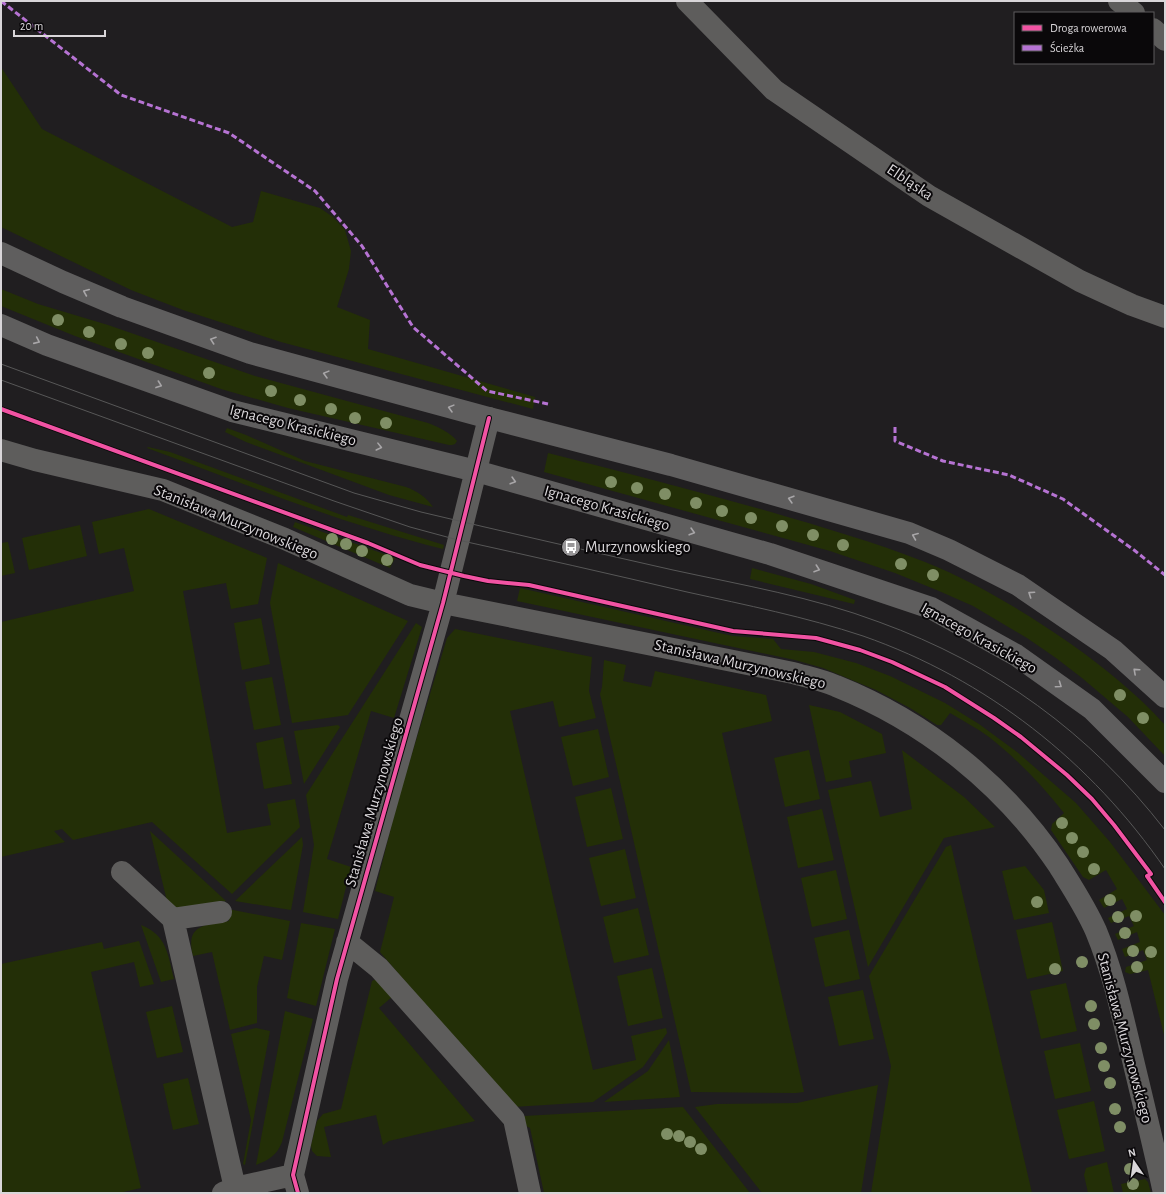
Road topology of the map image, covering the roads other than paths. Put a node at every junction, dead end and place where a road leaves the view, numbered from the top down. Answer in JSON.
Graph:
{"nodes":[{"id":1,"x":687,"y":1,"type":"edge"},
{"id":2,"x":1119,"y":1,"type":"edge"},
{"id":3,"x":1133,"y":12,"type":"edge"},
{"id":4,"x":1154,"y":30,"type":"edge"},
{"id":5,"x":1165,"y":40,"type":"edge"},
{"id":6,"x":1,"y":253,"type":"edge"},
{"id":7,"x":1165,"y":316,"type":"edge"},
{"id":8,"x":1,"y":325,"type":"edge"},
{"id":9,"x":489,"y":418,"type":"junction"},
{"id":10,"x":1,"y":450,"type":"edge"},
{"id":11,"x":476,"y":471,"type":"junction"},
{"id":12,"x":443,"y":603,"type":"junction"},
{"id":13,"x":1165,"y":697,"type":"edge"},
{"id":14,"x":1165,"y":782,"type":"edge"},
{"id":15,"x":122,"y":872,"type":"dead end"},
{"id":16,"x":221,"y":912,"type":"dead end"},
{"id":17,"x":173,"y":919,"type":"junction"},
{"id":18,"x":347,"y":942,"type":"junction"},
{"id":19,"x":296,"y":1184,"type":"edge"},
{"id":20,"x":229,"y":1191,"type":"edge"},
{"id":21,"x":530,"y":1193,"type":"edge"},
{"id":22,"x":1164,"y":1193,"type":"edge"}],
"edges":[{"from":1,"to":7,"type":"street","name":"Elbląska"},
{"from":2,"to":3,"type":"street"},
{"from":4,"to":5,"type":"street"},
{"from":9,"to":6,"type":"main road","one_way":true},
{"from":8,"to":11,"type":"main road","name":"Ignacego Krasickiego","one_way":true},
{"from":9,"to":11,"type":"street","name":"Stanisława Murzynowskiego"},
{"from":13,"to":9,"type":"main road","one_way":true},
{"from":10,"to":12,"type":"street","name":"Stanisława Murzynowskiego"},
{"from":11,"to":12,"type":"street","name":"Stanisława Murzynowskiego"},
{"from":11,"to":14,"type":"main road","name":"Ignacego Krasickiego","one_way":true},
{"from":12,"to":18,"type":"street","name":"Stanisława Murzynowskiego"},
{"from":12,"to":22,"type":"street","name":"Stanisława Murzynowskiego"},
{"from":15,"to":17,"type":"street"},
{"from":16,"to":17,"type":"street"},
{"from":17,"to":20,"type":"street"},
{"from":18,"to":19,"type":"street","name":"Stanisława Murzynowskiego"},
{"from":18,"to":21,"type":"street"},
{"from":19,"to":20,"type":"street"}]}
